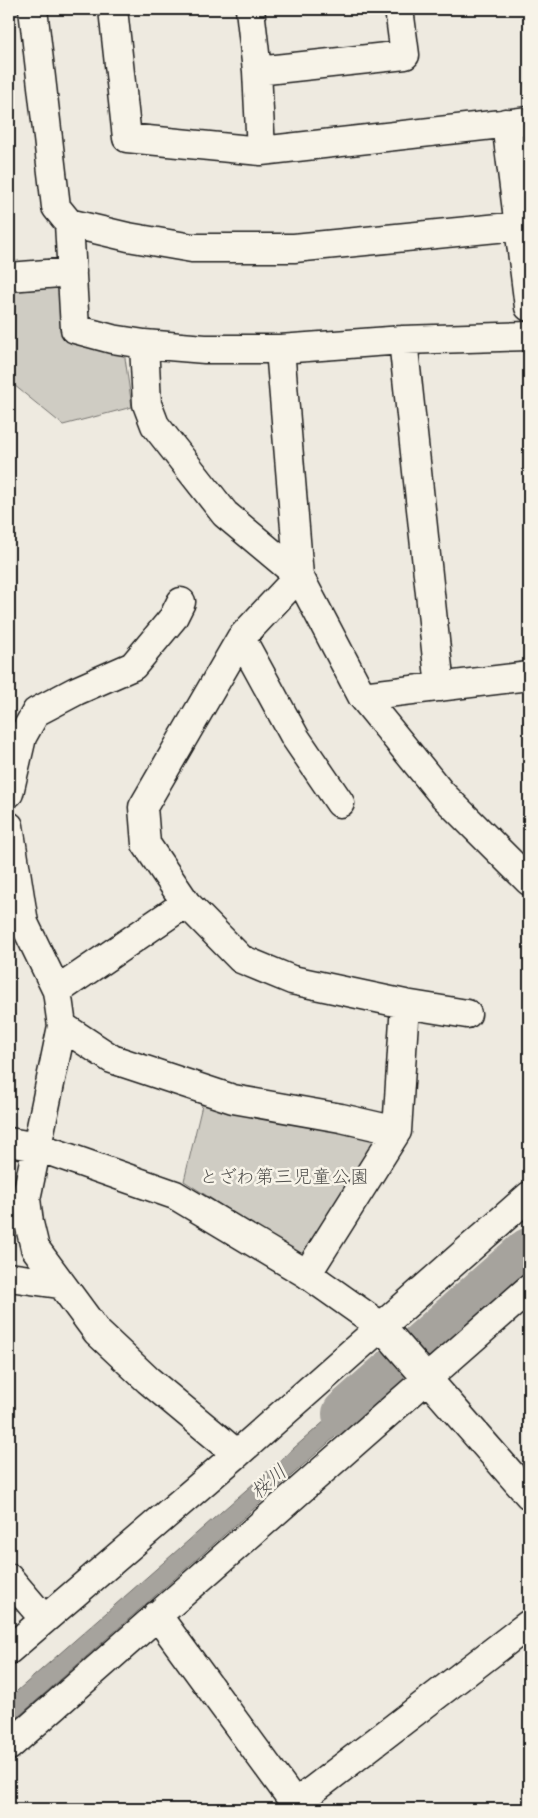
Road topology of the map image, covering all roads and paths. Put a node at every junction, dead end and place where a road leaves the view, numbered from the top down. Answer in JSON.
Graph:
{"nodes":[{"id":1,"x":33,"y":9,"type":"edge"},
{"id":2,"x":113,"y":9,"type":"edge"},
{"id":3,"x":250,"y":9,"type":"edge"},
{"id":4,"x":399,"y":9,"type":"edge"},
{"id":5,"x":257,"y":70,"type":"junction"},
{"id":6,"x":518,"y":122,"type":"edge"},
{"id":7,"x":261,"y":151,"type":"junction"},
{"id":8,"x":69,"y":223,"type":"junction"},
{"id":9,"x":524,"y":225,"type":"edge"},
{"id":10,"x":72,"y":272,"type":"junction"},
{"id":11,"x":9,"y":277,"type":"edge"},
{"id":12,"x":529,"y":307,"type":"edge"},
{"id":13,"x":529,"y":336,"type":"edge"},
{"id":14,"x":403,"y":340,"type":"junction"},
{"id":15,"x":144,"y":344,"type":"junction"},
{"id":16,"x":280,"y":349,"type":"junction"},
{"id":17,"x":299,"y":576,"type":"junction"},
{"id":18,"x":181,"y":602,"type":"dead end"},
{"id":19,"x":241,"y":638,"type":"junction"},
{"id":20,"x":529,"y":676,"type":"edge"},
{"id":21,"x":440,"y":687,"type":"junction"},
{"id":22,"x":362,"y":696,"type":"junction"},
{"id":23,"x":9,"y":793,"type":"edge"},
{"id":24,"x":340,"y":802,"type":"dead end"},
{"id":25,"x":9,"y":826,"type":"edge"},
{"id":26,"x":529,"y":881,"type":"edge"},
{"id":27,"x":186,"y":903,"type":"junction"},
{"id":28,"x":57,"y":992,"type":"junction"},
{"id":29,"x":405,"y":1004,"type":"junction"},
{"id":30,"x":467,"y":1014,"type":"dead end"},
{"id":31,"x":62,"y":1026,"type":"junction"},
{"id":32,"x":397,"y":1131,"type":"junction"},
{"id":33,"x":9,"y":1142,"type":"edge"},
{"id":34,"x":38,"y":1147,"type":"junction"},
{"id":35,"x":529,"y":1196,"type":"edge"},
{"id":36,"x":307,"y":1274,"type":"junction"},
{"id":37,"x":9,"y":1277,"type":"edge"},
{"id":38,"x":59,"y":1284,"type":"junction"},
{"id":39,"x":529,"y":1289,"type":"edge"},
{"id":40,"x":387,"y":1333,"type":"junction"},
{"id":41,"x":423,"y":1373,"type":"junction"},
{"id":42,"x":236,"y":1454,"type":"junction"},
{"id":43,"x":529,"y":1496,"type":"edge"},
{"id":44,"x":9,"y":1578,"type":"edge"},
{"id":45,"x":157,"y":1616,"type":"junction"},
{"id":46,"x":44,"y":1619,"type":"junction"},
{"id":47,"x":529,"y":1624,"type":"edge"},
{"id":48,"x":9,"y":1650,"type":"edge"},
{"id":49,"x":9,"y":1746,"type":"edge"},
{"id":50,"x":297,"y":1807,"type":"edge"}],
"edges":[{"from":1,"to":8,"type":"street"},
{"from":2,"to":7,"type":"street"},
{"from":3,"to":5,"type":"street"},
{"from":4,"to":5,"type":"street"},
{"from":5,"to":7,"type":"street"},
{"from":6,"to":7,"type":"street"},
{"from":6,"to":9,"type":"street"},
{"from":8,"to":9,"type":"street"},
{"from":8,"to":10,"type":"street"},
{"from":9,"to":12,"type":"street"},
{"from":10,"to":11,"type":"street"},
{"from":10,"to":15,"type":"street"},
{"from":13,"to":14,"type":"street"},
{"from":14,"to":16,"type":"street"},
{"from":14,"to":21,"type":"street"},
{"from":15,"to":16,"type":"street"},
{"from":15,"to":17,"type":"street"},
{"from":16,"to":17,"type":"street"},
{"from":17,"to":19,"type":"street"},
{"from":17,"to":22,"type":"street"},
{"from":18,"to":23,"type":"street"},
{"from":19,"to":24,"type":"street"},
{"from":19,"to":27,"type":"street"},
{"from":20,"to":21,"type":"street"},
{"from":21,"to":22,"type":"street"},
{"from":22,"to":26,"type":"street"},
{"from":25,"to":28,"type":"street"},
{"from":27,"to":28,"type":"street"},
{"from":27,"to":29,"type":"street"},
{"from":28,"to":31,"type":"street"},
{"from":29,"to":30,"type":"street"},
{"from":29,"to":32,"type":"street"},
{"from":31,"to":32,"type":"street"},
{"from":31,"to":34,"type":"street"},
{"from":32,"to":36,"type":"street"},
{"from":33,"to":34,"type":"street"},
{"from":34,"to":36,"type":"street"},
{"from":34,"to":38,"type":"street"},
{"from":35,"to":40,"type":"street"},
{"from":36,"to":40,"type":"street"},
{"from":37,"to":38,"type":"street"},
{"from":38,"to":42,"type":"street"},
{"from":39,"to":41,"type":"street"},
{"from":40,"to":41,"type":"street"},
{"from":40,"to":42,"type":"street"},
{"from":41,"to":43,"type":"street"},
{"from":41,"to":45,"type":"street"},
{"from":42,"to":46,"type":"street"},
{"from":44,"to":46,"type":"street"},
{"from":45,"to":49,"type":"street"},
{"from":45,"to":50,"type":"street"},
{"from":46,"to":48,"type":"street"},
{"from":47,"to":50,"type":"street"}]}
